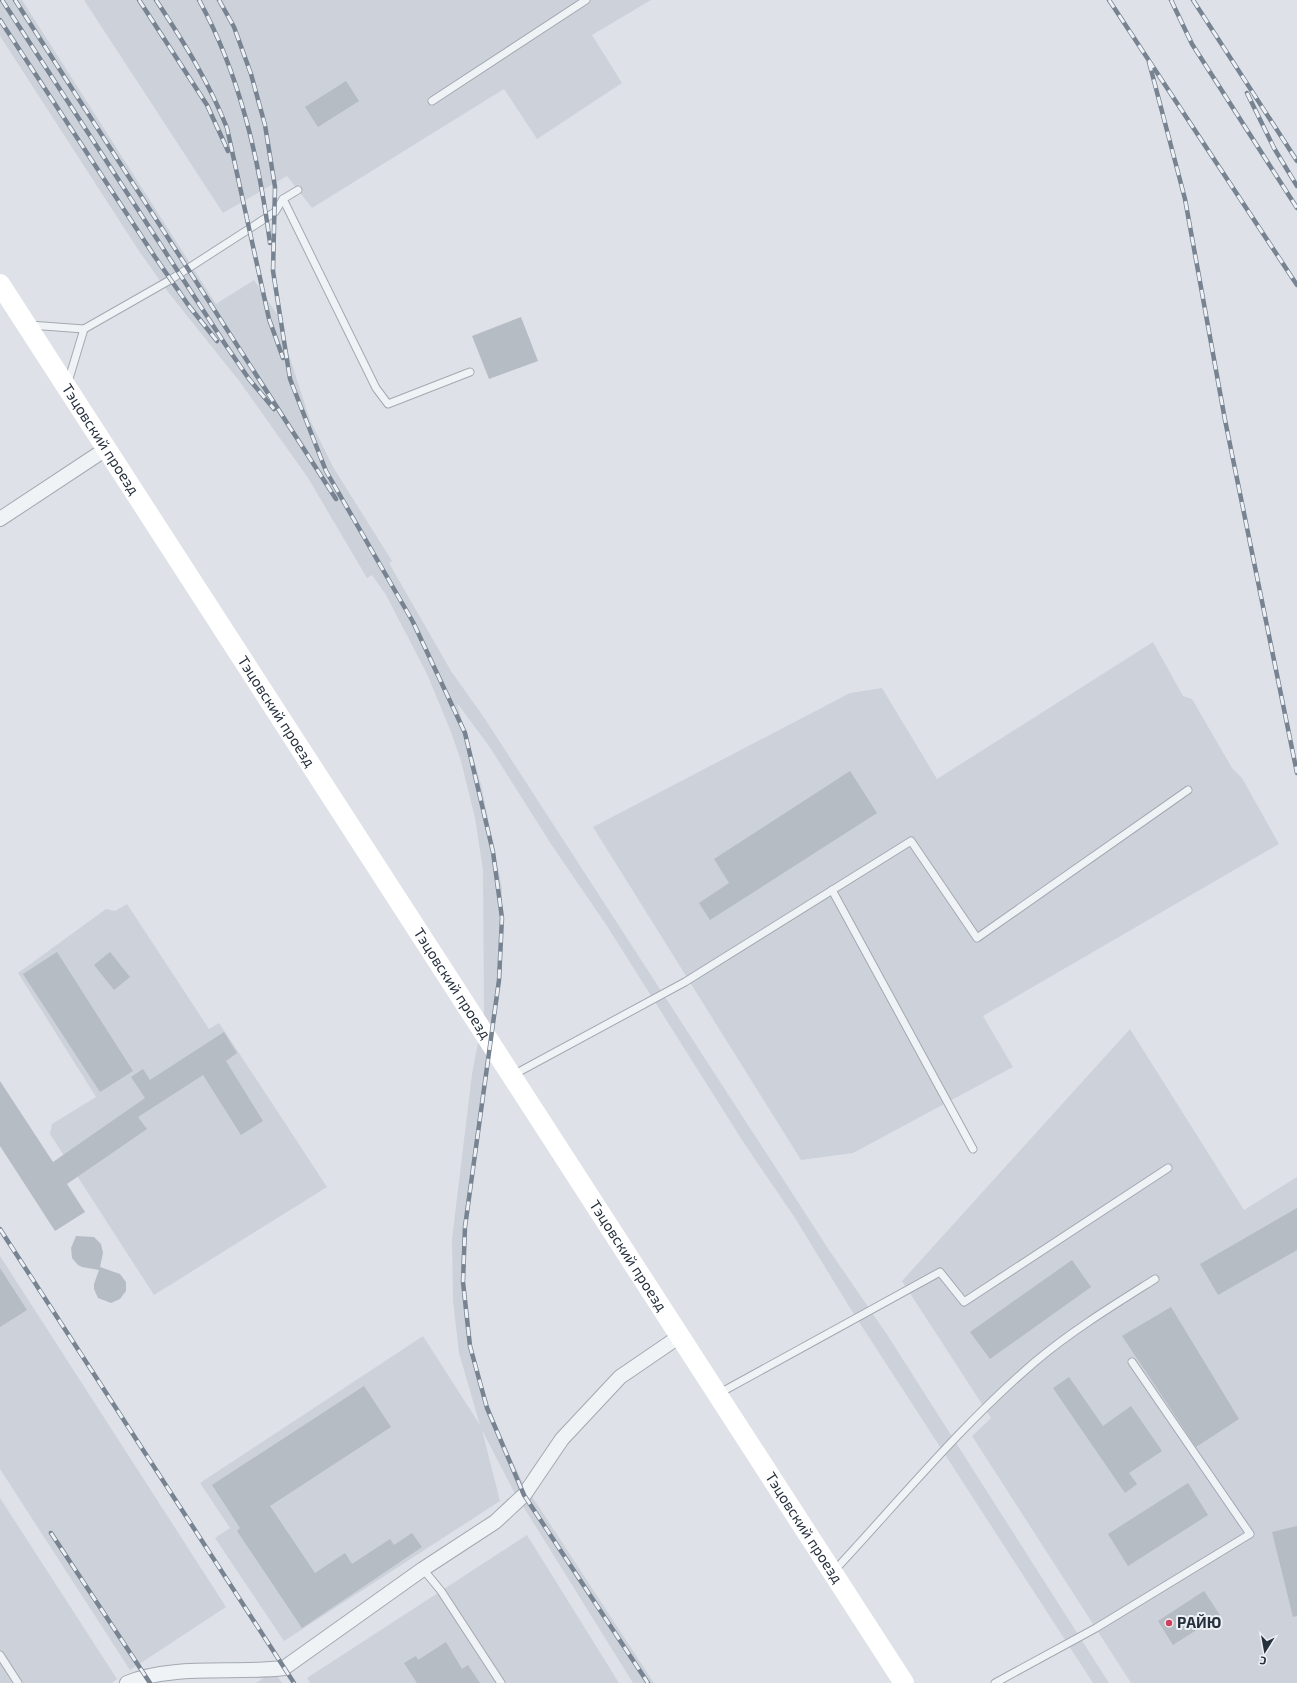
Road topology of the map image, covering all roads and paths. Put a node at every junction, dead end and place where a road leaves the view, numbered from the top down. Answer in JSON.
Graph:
{"nodes":[{"id":1,"x":586,"y":0,"type":"edge"},
{"id":2,"x":432,"y":101,"type":"dead end"},
{"id":3,"x":298,"y":190,"type":"dead end"},
{"id":4,"x":283,"y":199,"type":"junction"},
{"id":5,"x":0,"y":284,"type":"edge"},
{"id":6,"x":26,"y":324,"type":"junction"},
{"id":7,"x":84,"y":329,"type":"junction"},
{"id":8,"x":470,"y":372,"type":"dead end"},
{"id":9,"x":66,"y":387,"type":"junction"},
{"id":10,"x":106,"y":449,"type":"junction"},
{"id":11,"x":0,"y":519,"type":"edge"},
{"id":12,"x":1188,"y":790,"type":"dead end"},
{"id":13,"x":832,"y":890,"type":"junction"},
{"id":14,"x":511,"y":1076,"type":"junction"},
{"id":15,"x":973,"y":1149,"type":"dead end"},
{"id":16,"x":1168,"y":1168,"type":"dead end"},
{"id":17,"x":1155,"y":1279,"type":"dead end"},
{"id":18,"x":680,"y":1336,"type":"junction"},
{"id":19,"x":1132,"y":1362,"type":"dead end"},
{"id":20,"x":717,"y":1394,"type":"junction"},
{"id":21,"x":423,"y":1569,"type":"junction"},
{"id":22,"x":833,"y":1572,"type":"junction"},
{"id":23,"x":0,"y":1655,"type":"edge"},
{"id":24,"x":199,"y":1678,"type":"edge"},
{"id":25,"x":18,"y":1683,"type":"edge"},
{"id":26,"x":127,"y":1683,"type":"edge"},
{"id":27,"x":501,"y":1683,"type":"edge"},
{"id":28,"x":904,"y":1683,"type":"edge"},
{"id":29,"x":995,"y":1683,"type":"edge"}],
"edges":[{"from":1,"to":2,"type":"lane"},
{"from":3,"to":4,"type":"lane"},
{"from":4,"to":7,"type":"lane"},
{"from":4,"to":8,"type":"lane"},
{"from":5,"to":6,"type":"street","name":"Тэцовский проезд"},
{"from":6,"to":7,"type":"lane"},
{"from":6,"to":9,"type":"street","name":"Тэцовский проезд"},
{"from":7,"to":9,"type":"lane"},
{"from":9,"to":10,"type":"street","name":"Тэцовский проезд"},
{"from":10,"to":11,"type":"street"},
{"from":10,"to":14,"type":"street","name":"Тэцовский проезд"},
{"from":12,"to":13,"type":"lane"},
{"from":13,"to":14,"type":"lane"},
{"from":13,"to":15,"type":"lane"},
{"from":14,"to":18,"type":"street","name":"Тэцовский проезд"},
{"from":16,"to":20,"type":"lane"},
{"from":17,"to":22,"type":"lane"},
{"from":18,"to":20,"type":"street","name":"Тэцовский проезд"},
{"from":18,"to":21,"type":"street"},
{"from":19,"to":29,"type":"lane"},
{"from":20,"to":22,"type":"street","name":"Тэцовский проезд"},
{"from":21,"to":24,"type":"street"},
{"from":21,"to":27,"type":"lane"},
{"from":22,"to":28,"type":"street","name":"Тэцовский проезд"},
{"from":23,"to":25,"type":"lane"},
{"from":24,"to":26,"type":"street"}]}
